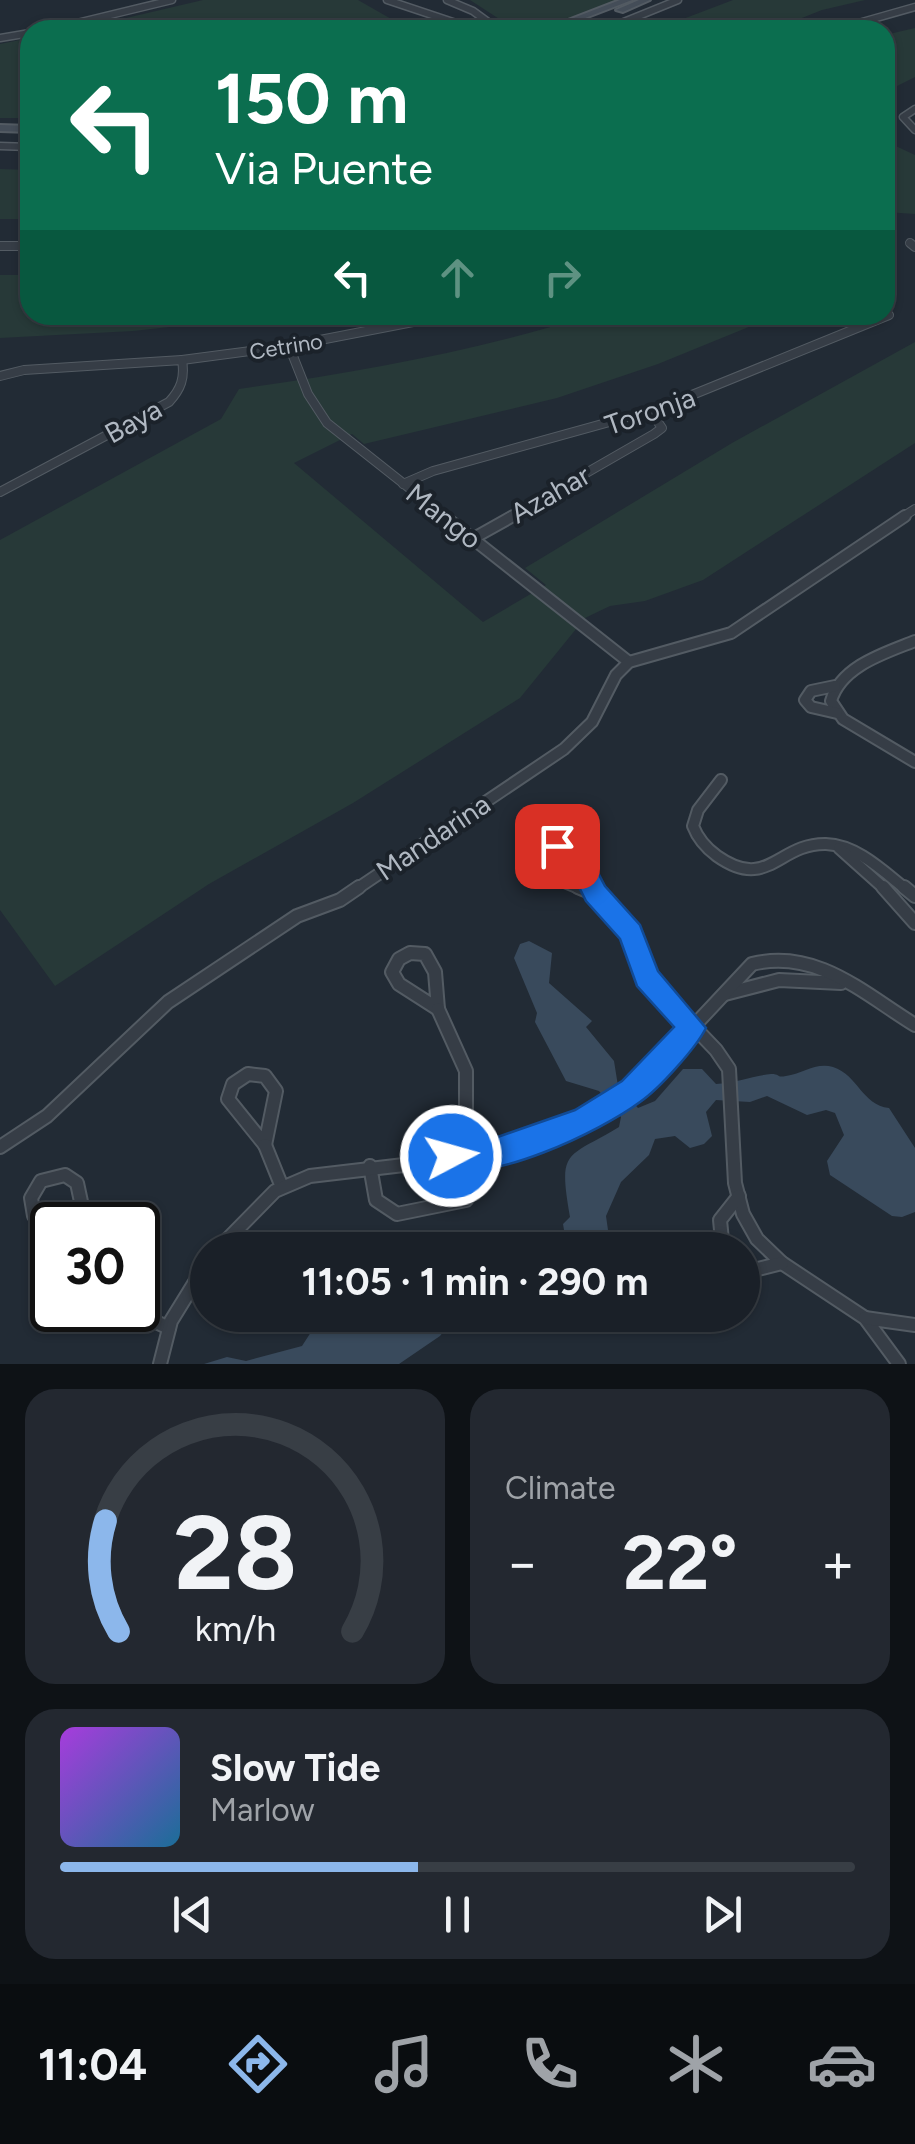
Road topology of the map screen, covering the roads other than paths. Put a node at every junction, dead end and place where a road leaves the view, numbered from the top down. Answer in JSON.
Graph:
{"nodes":[{"id":1,"x":172,"y":0,"type":"edge"},
{"id":2,"x":388,"y":0,"type":"edge"},
{"id":3,"x":447,"y":0,"type":"edge"},
{"id":4,"x":628,"y":0,"type":"edge"},
{"id":5,"x":646,"y":0,"type":"edge"},
{"id":6,"x":678,"y":0,"type":"edge"},
{"id":7,"x":915,"y":7,"type":"edge"},
{"id":8,"x":479,"y":18,"type":"junction"},
{"id":9,"x":89,"y":20,"type":"edge"},
{"id":10,"x":445,"y":20,"type":"edge"},
{"id":11,"x":474,"y":20,"type":"edge"},
{"id":12,"x":482,"y":20,"type":"edge"},
{"id":13,"x":573,"y":20,"type":"edge"},
{"id":14,"x":591,"y":20,"type":"edge"},
{"id":15,"x":629,"y":20,"type":"edge"},
{"id":16,"x":869,"y":20,"type":"edge"},
{"id":17,"x":915,"y":109,"type":"edge"},
{"id":18,"x":915,"y":130,"type":"edge"},
{"id":19,"x":397,"y":325,"type":"edge"},
{"id":20,"x":855,"y":325,"type":"edge"},
{"id":21,"x":289,"y":346,"type":"junction"},
{"id":22,"x":182,"y":360,"type":"junction"},
{"id":23,"x":0,"y":376,"type":"edge"},
{"id":24,"x":651,"y":412,"type":"junction"},
{"id":25,"x":403,"y":484,"type":"junction"},
{"id":26,"x":0,"y":492,"type":"edge"},
{"id":27,"x":915,"y":509,"type":"edge"},
{"id":28,"x":472,"y":538,"type":"junction"},
{"id":29,"x":915,"y":641,"type":"edge"},
{"id":30,"x":628,"y":662,"type":"junction"},
{"id":31,"x":833,"y":690,"type":"junction"},
{"id":32,"x":836,"y":713,"type":"junction"},
{"id":33,"x":914,"y":760,"type":"edge"},
{"id":34,"x":721,"y":780,"type":"dead end"},
{"id":35,"x":838,"y":848,"type":"junction"},
{"id":36,"x":596,"y":894,"type":"junction"},
{"id":37,"x":915,"y":896,"type":"edge"},
{"id":38,"x":914,"y":918,"type":"edge"},
{"id":39,"x":786,"y":958,"type":"junction"},
{"id":40,"x":790,"y":979,"type":"junction"},
{"id":41,"x":846,"y":984,"type":"junction"},
{"id":42,"x":720,"y":996,"type":"junction"},
{"id":43,"x":438,"y":1010,"type":"junction"},
{"id":44,"x":915,"y":1025,"type":"edge"},
{"id":45,"x":692,"y":1028,"type":"junction"},
{"id":46,"x":265,"y":1146,"type":"junction"},
{"id":47,"x":0,"y":1147,"type":"edge"},
{"id":48,"x":472,"y":1156,"type":"junction"},
{"id":49,"x":370,"y":1166,"type":"junction"},
{"id":50,"x":282,"y":1187,"type":"junction"},
{"id":51,"x":739,"y":1196,"type":"junction"},
{"id":52,"x":31,"y":1202,"type":"edge"},
{"id":53,"x":81,"y":1202,"type":"edge"},
{"id":54,"x":232,"y":1232,"type":"edge"},
{"id":55,"x":720,"y":1232,"type":"edge"},
{"id":56,"x":782,"y":1262,"type":"junction"},
{"id":57,"x":760,"y":1268,"type":"edge"},
{"id":58,"x":190,"y":1292,"type":"edge"},
{"id":59,"x":865,"y":1318,"type":"junction"},
{"id":60,"x":160,"y":1324,"type":"edge"},
{"id":61,"x":915,"y":1326,"type":"edge"},
{"id":62,"x":169,"y":1328,"type":"junction"},
{"id":63,"x":160,"y":1364,"type":"edge"},
{"id":64,"x":899,"y":1364,"type":"edge"}],
"edges":[{"from":1,"to":9,"type":"street"},
{"from":2,"to":10,"type":"street"},
{"from":3,"to":8,"type":"street"},
{"from":4,"to":13,"type":"main road"},
{"from":5,"to":14,"type":"main road"},
{"from":6,"to":15,"type":"street"},
{"from":7,"to":16,"type":"street"},
{"from":8,"to":11,"type":"street"},
{"from":8,"to":12,"type":"street"},
{"from":17,"to":18,"type":"street"},
{"from":19,"to":21,"type":"street","name":"Cetrino"},
{"from":20,"to":24,"type":"street","name":"Toronja"},
{"from":21,"to":22,"type":"street","name":"Cetrino"},
{"from":21,"to":25,"type":"street","name":"Mango"},
{"from":22,"to":23,"type":"street","name":"Baya"},
{"from":22,"to":26,"type":"street","name":"Baya"},
{"from":24,"to":25,"type":"street","name":"Toronja"},
{"from":24,"to":28,"type":"street","name":"Azahar"},
{"from":25,"to":28,"type":"street","name":"Mango"},
{"from":27,"to":30,"type":"street"},
{"from":28,"to":30,"type":"street","name":"Mango"},
{"from":29,"to":31,"type":"street"},
{"from":30,"to":47,"type":"street","name":"Mandarina"},
{"from":31,"to":32,"type":"street"},
{"from":31,"to":32,"type":"street"},
{"from":32,"to":33,"type":"street"},
{"from":34,"to":35,"type":"street"},
{"from":35,"to":37,"type":"street"},
{"from":35,"to":38,"type":"street"},
{"from":36,"to":36,"type":"street"},
{"from":36,"to":45,"type":"street"},
{"from":39,"to":40,"type":"street"},
{"from":39,"to":41,"type":"street"},
{"from":39,"to":42,"type":"street"},
{"from":40,"to":41,"type":"street"},
{"from":40,"to":42,"type":"street"},
{"from":41,"to":44,"type":"street"},
{"from":42,"to":45,"type":"street"},
{"from":43,"to":43,"type":"street"},
{"from":43,"to":48,"type":"street"},
{"from":45,"to":48,"type":"street"},
{"from":45,"to":51,"type":"street"},
{"from":46,"to":46,"type":"street"},
{"from":46,"to":50,"type":"street"},
{"from":48,"to":49,"type":"street"},
{"from":48,"to":49,"type":"street"},
{"from":49,"to":50,"type":"street"},
{"from":50,"to":54,"type":"street"},
{"from":51,"to":55,"type":"street"},
{"from":51,"to":56,"type":"street"},
{"from":52,"to":53,"type":"street"},
{"from":56,"to":57,"type":"street"},
{"from":56,"to":59,"type":"street"},
{"from":58,"to":62,"type":"street"},
{"from":59,"to":61,"type":"street"},
{"from":59,"to":64,"type":"street"},
{"from":60,"to":62,"type":"street"},
{"from":62,"to":63,"type":"street"}]}
